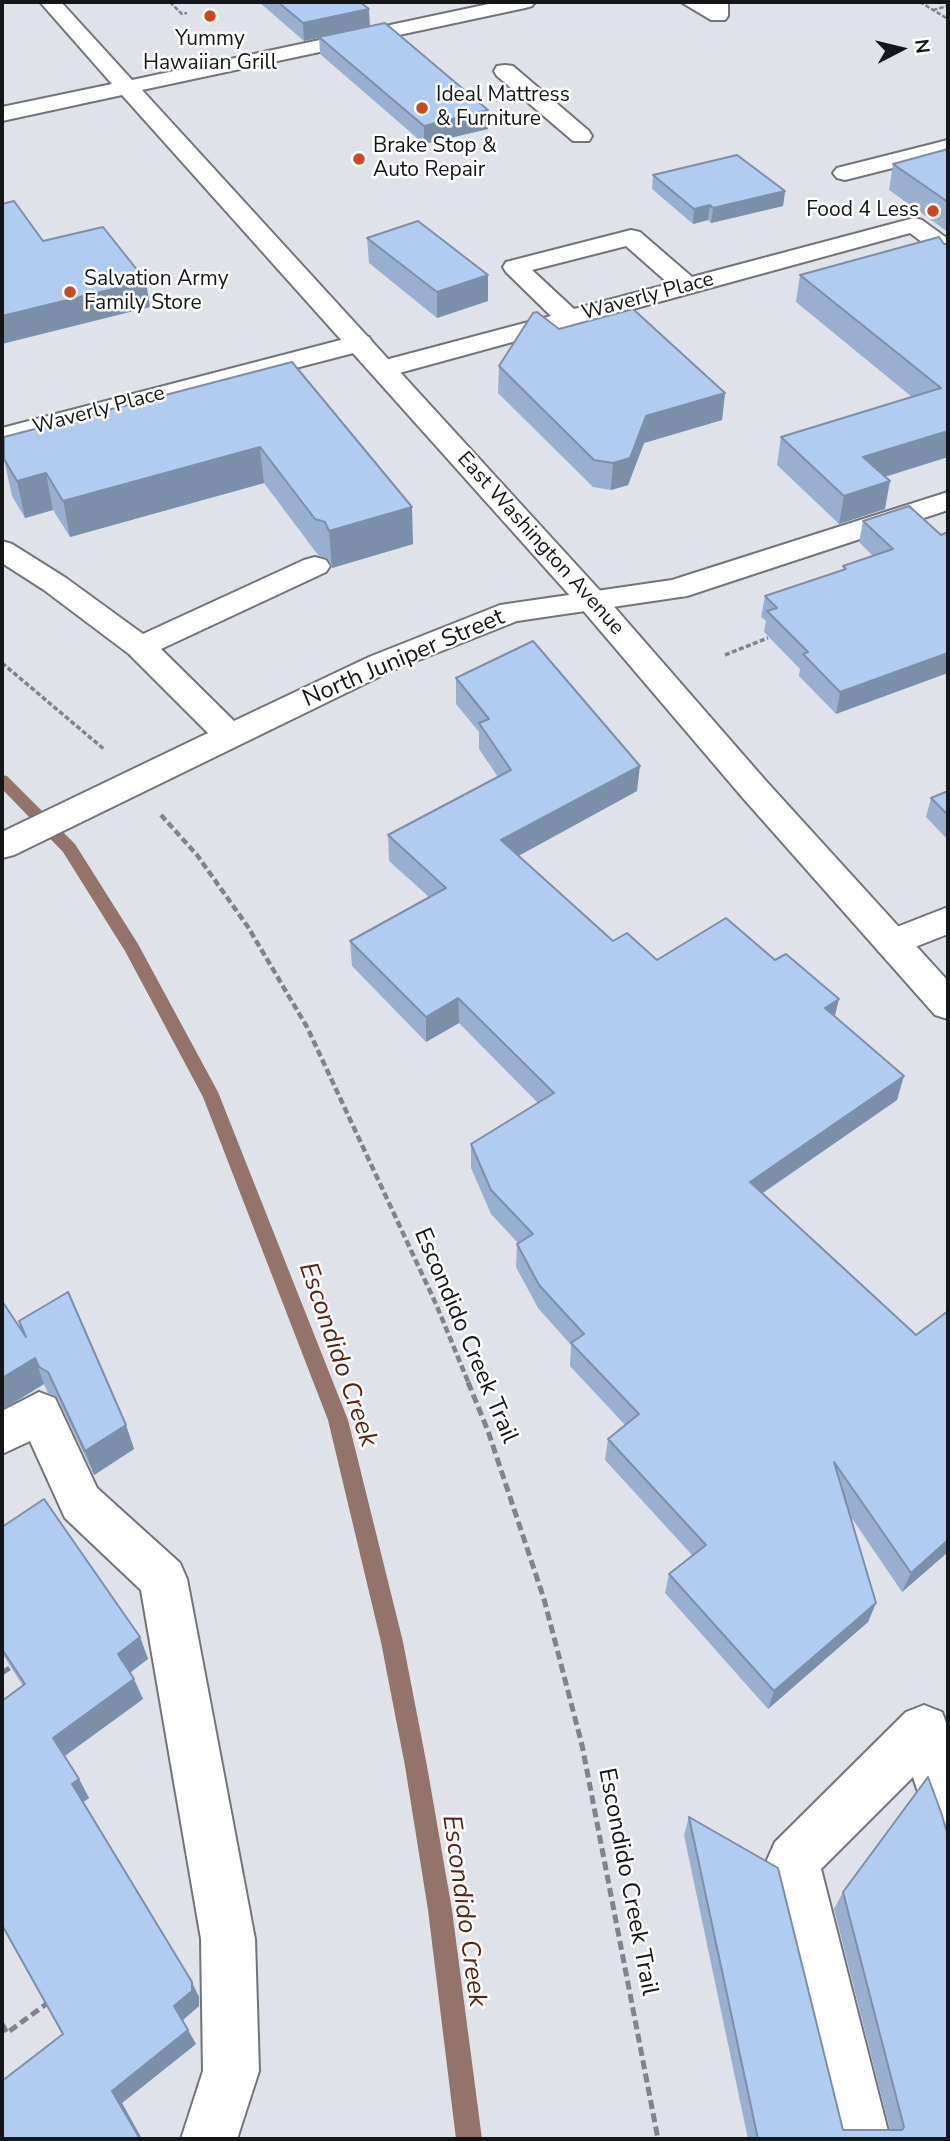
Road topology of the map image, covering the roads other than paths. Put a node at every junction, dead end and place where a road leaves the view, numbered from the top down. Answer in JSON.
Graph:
{"nodes":[{"id":1,"x":50,"y":2,"type":"edge"},
{"id":2,"x":525,"y":2,"type":"edge"},
{"id":3,"x":691,"y":2,"type":"edge"},
{"id":4,"x":718,"y":2,"type":"edge"},
{"id":5,"x":505,"y":71,"type":"dead end"},
{"id":6,"x":128,"y":87,"type":"junction"},
{"id":7,"x":2,"y":114,"type":"edge"},
{"id":8,"x":581,"y":136,"type":"dead end"},
{"id":9,"x":948,"y":147,"type":"edge"},
{"id":10,"x":845,"y":173,"type":"dead end"},
{"id":11,"x":948,"y":263,"type":"edge"},
{"id":12,"x":687,"y":286,"type":"junction"},
{"id":13,"x":569,"y":319,"type":"junction"},
{"id":14,"x":360,"y":343,"type":"junction"},
{"id":15,"x":383,"y":369,"type":"junction"},
{"id":16,"x":2,"y":436,"type":"edge"},
{"id":17,"x":948,"y":501,"type":"edge"},
{"id":18,"x":2,"y":550,"type":"edge"},
{"id":19,"x":316,"y":566,"type":"edge"},
{"id":20,"x":592,"y":601,"type":"junction"},
{"id":21,"x":140,"y":647,"type":"junction"},
{"id":22,"x":230,"y":736,"type":"junction"},
{"id":23,"x":2,"y":846,"type":"edge"},
{"id":24,"x":948,"y":920,"type":"edge"},
{"id":25,"x":892,"y":943,"type":"junction"},
{"id":26,"x":948,"y":1005,"type":"edge"},
{"id":27,"x":2,"y":1434,"type":"edge"},
{"id":28,"x":948,"y":1810,"type":"edge"},
{"id":29,"x":209,"y":2139,"type":"edge"},
{"id":30,"x":862,"y":2139,"type":"edge"}],
"edges":[{"from":1,"to":6,"type":"main road","name":"East Washington Avenue"},
{"from":2,"to":6,"type":"main road"},
{"from":3,"to":4,"type":"main road"},
{"from":5,"to":8,"type":"main road"},
{"from":6,"to":7,"type":"main road"},
{"from":6,"to":14,"type":"main road","name":"East Washington Avenue"},
{"from":9,"to":10,"type":"main road"},
{"from":11,"to":12,"type":"main road","name":"Waverly Place"},
{"from":12,"to":13,"type":"main road","name":"Waverly Place"},
{"from":12,"to":13,"type":"main road"},
{"from":13,"to":15,"type":"main road","name":"Waverly Place"},
{"from":14,"to":15,"type":"main road","name":"East Washington Avenue"},
{"from":14,"to":16,"type":"main road","name":"Waverly Place"},
{"from":15,"to":20,"type":"main road","name":"East Washington Avenue"},
{"from":17,"to":20,"type":"main road","name":"North Juniper Street"},
{"from":18,"to":21,"type":"main road"},
{"from":19,"to":21,"type":"main road"},
{"from":20,"to":22,"type":"main road","name":"North Juniper Street"},
{"from":20,"to":25,"type":"main road","name":"East Washington Avenue"},
{"from":21,"to":22,"type":"main road"},
{"from":22,"to":23,"type":"main road","name":"North Juniper Street"},
{"from":24,"to":25,"type":"main road"},
{"from":25,"to":26,"type":"main road","name":"East Washington Avenue"},
{"from":27,"to":29,"type":"main road"},
{"from":28,"to":30,"type":"main road"}]}
